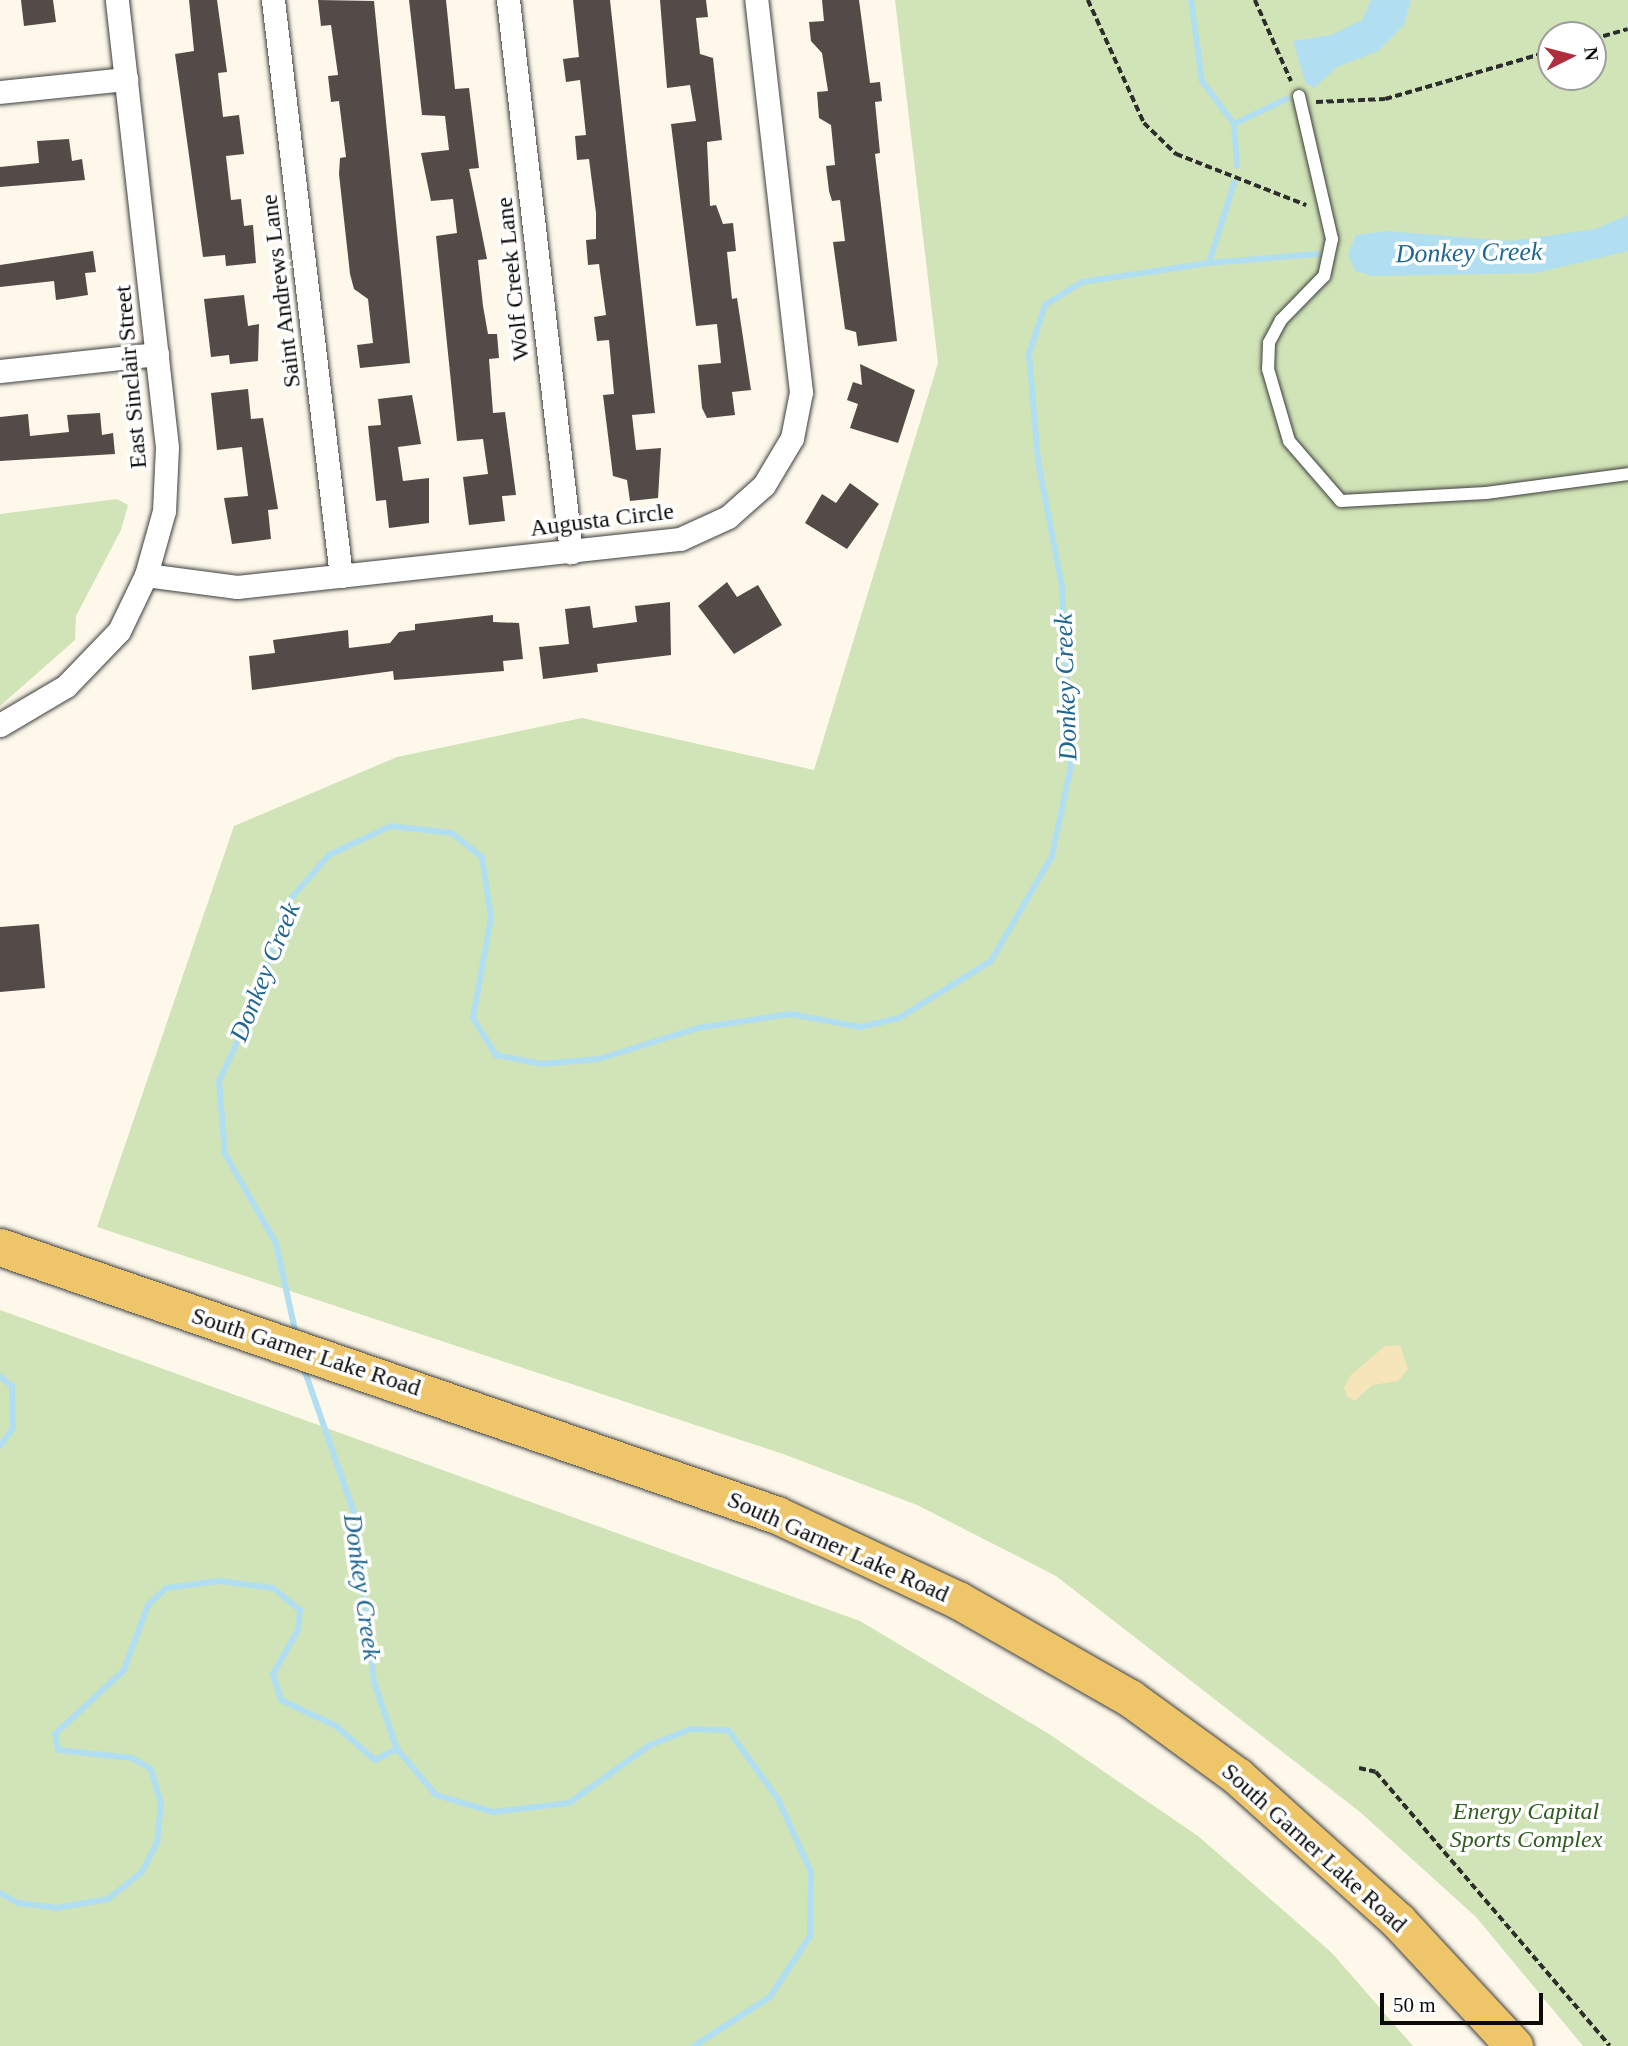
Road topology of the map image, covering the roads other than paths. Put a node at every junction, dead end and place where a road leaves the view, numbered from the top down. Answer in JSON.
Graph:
{"nodes":[{"id":1,"x":117,"y":0,"type":"edge"},
{"id":2,"x":273,"y":0,"type":"edge"},
{"id":3,"x":508,"y":0,"type":"edge"},
{"id":4,"x":757,"y":0,"type":"edge"},
{"id":5,"x":126,"y":79,"type":"junction"},
{"id":6,"x":0,"y":92,"type":"edge"},
{"id":7,"x":1299,"y":96,"type":"road end"},
{"id":8,"x":157,"y":354,"type":"junction"},
{"id":9,"x":0,"y":371,"type":"edge"},
{"id":10,"x":1628,"y":474,"type":"edge"},
{"id":11,"x":570,"y":552,"type":"junction"},
{"id":12,"x":146,"y":575,"type":"junction"},
{"id":13,"x":341,"y":576,"type":"junction"},
{"id":14,"x":0,"y":725,"type":"edge"},
{"id":15,"x":0,"y":1247,"type":"edge"},
{"id":16,"x":1514,"y":2046,"type":"edge"}],
"edges":[{"from":1,"to":5,"type":"street","name":"East Sinclair Street"},
{"from":2,"to":13,"type":"street","name":"Saint Andrews Lane"},
{"from":3,"to":11,"type":"street","name":"Wolf Creek Lane"},
{"from":4,"to":11,"type":"street","name":"Augusta Circle"},
{"from":5,"to":6,"type":"street"},
{"from":5,"to":8,"type":"street","name":"East Sinclair Street"},
{"from":7,"to":10,"type":"lane"},
{"from":8,"to":9,"type":"street"},
{"from":8,"to":12,"type":"street","name":"East Sinclair Street"},
{"from":11,"to":13,"type":"street","name":"Augusta Circle"},
{"from":12,"to":13,"type":"street","name":"Augusta Circle"},
{"from":12,"to":14,"type":"street","name":"East Sinclair Street"},
{"from":15,"to":16,"type":"main road","name":"South Garner Lake Road"}]}
